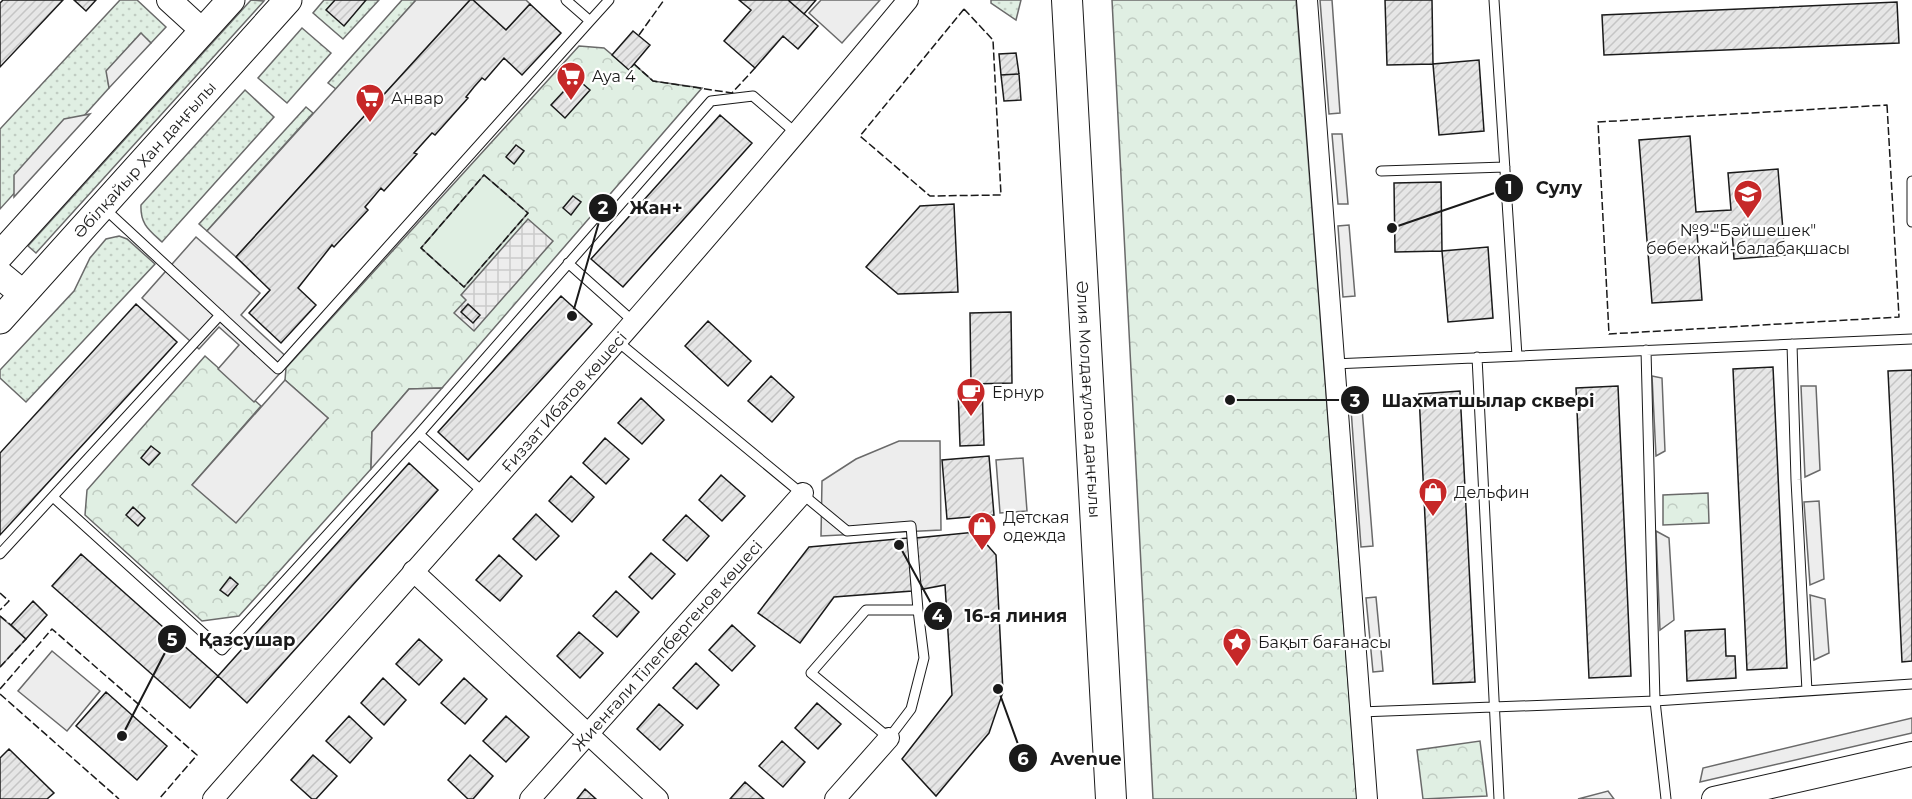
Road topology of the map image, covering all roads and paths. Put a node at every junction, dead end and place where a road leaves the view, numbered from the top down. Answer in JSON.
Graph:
{"nodes":[{"id":1,"x":169,"y":0,"type":"edge"},
{"id":2,"x":231,"y":0,"type":"edge"},
{"id":3,"x":288,"y":0,"type":"edge"},
{"id":4,"x":567,"y":0,"type":"edge"},
{"id":5,"x":609,"y":0,"type":"edge"},
{"id":6,"x":908,"y":0,"type":"edge"},
{"id":7,"x":1067,"y":0,"type":"edge"},
{"id":8,"x":1307,"y":0,"type":"edge"},
{"id":9,"x":1494,"y":0,"type":"edge"},
{"id":10,"x":590,"y":21,"type":"junction"},
{"id":11,"x":203,"y":31,"type":"junction"},
{"id":12,"x":797,"y":134,"type":"junction"},
{"id":13,"x":1505,"y":167,"type":"junction"},
{"id":14,"x":1381,"y":171,"type":"dead end"},
{"id":15,"x":1912,"y":182,"type":"edge"},
{"id":16,"x":102,"y":206,"type":"junction"},
{"id":17,"x":1912,"y":222,"type":"edge"},
{"id":18,"x":0,"y":255,"type":"edge"},
{"id":19,"x":568,"y":263,"type":"junction"},
{"id":20,"x":0,"y":275,"type":"edge"},
{"id":21,"x":23,"y":294,"type":"junction"},
{"id":22,"x":220,"y":315,"type":"junction"},
{"id":23,"x":0,"y":320,"type":"edge"},
{"id":24,"x":634,"y":322,"type":"junction"},
{"id":25,"x":1912,"y":339,"type":"edge"},
{"id":26,"x":617,"y":340,"type":"junction"},
{"id":27,"x":1792,"y":344,"type":"junction"},
{"id":28,"x":1646,"y":350,"type":"junction"},
{"id":29,"x":1517,"y":356,"type":"junction"},
{"id":30,"x":1478,"y":357,"type":"junction"},
{"id":31,"x":1333,"y":364,"type":"junction"},
{"id":32,"x":419,"y":434,"type":"junction"},
{"id":33,"x":483,"y":492,"type":"junction"},
{"id":34,"x":803,"y":493,"type":"junction"},
{"id":35,"x":53,"y":497,"type":"junction"},
{"id":36,"x":0,"y":554,"type":"edge"},
{"id":37,"x":412,"y":571,"type":"junction"},
{"id":38,"x":918,"y":610,"type":"junction"},
{"id":39,"x":1912,"y":684,"type":"edge"},
{"id":40,"x":1807,"y":691,"type":"junction"},
{"id":41,"x":1655,"y":701,"type":"junction"},
{"id":42,"x":1493,"y":707,"type":"junction"},
{"id":43,"x":1360,"y":712,"type":"junction"},
{"id":44,"x":588,"y":734,"type":"junction"},
{"id":45,"x":889,"y":738,"type":"junction"},
{"id":46,"x":1912,"y":754,"type":"edge"},
{"id":47,"x":1761,"y":795,"type":"edge"},
{"id":48,"x":213,"y":799,"type":"edge"},
{"id":49,"x":530,"y":799,"type":"edge"},
{"id":50,"x":658,"y":799,"type":"edge"},
{"id":51,"x":835,"y":799,"type":"edge"},
{"id":52,"x":1111,"y":799,"type":"edge"},
{"id":53,"x":1367,"y":799,"type":"edge"},
{"id":54,"x":1498,"y":799,"type":"edge"},
{"id":55,"x":1666,"y":799,"type":"edge"},
{"id":56,"x":1714,"y":799,"type":"edge"}],
"edges":[{"from":1,"to":11,"type":"street"},
{"from":2,"to":11,"type":"main road"},
{"from":3,"to":16,"type":"main road","name":"Әбілқайыр Хан даңғылы"},
{"from":4,"to":10,"type":"lane"},
{"from":5,"to":10,"type":"lane"},
{"from":6,"to":12,"type":"street","name":"Ғиззат Ибатов көшесі"},
{"from":7,"to":52,"type":"main road","name":"Әлия Молдағұлова даңғылы"},
{"from":8,"to":31,"type":"street"},
{"from":9,"to":13,"type":"lane"},
{"from":10,"to":22,"type":"lane"},
{"from":11,"to":18,"type":"main road"},
{"from":12,"to":19,"type":"lane"},
{"from":12,"to":24,"type":"street","name":"Ғиззат Ибатов көшесі"},
{"from":13,"to":14,"type":"lane"},
{"from":13,"to":29,"type":"lane"},
{"from":15,"to":17,"type":"lane"},
{"from":16,"to":21,"type":"main road","name":"Әбілқайыр Хан даңғылы"},
{"from":16,"to":22,"type":"lane"},
{"from":19,"to":24,"type":"lane"},
{"from":19,"to":32,"type":"lane"},
{"from":20,"to":21,"type":"main road"},
{"from":21,"to":23,"type":"main road","name":"Әбілқайыр Хан даңғылы"},
{"from":22,"to":35,"type":"lane"},
{"from":24,"to":26,"type":"street","name":"Ғиззат Ибатов көшесі"},
{"from":25,"to":27,"type":"lane"},
{"from":26,"to":33,"type":"street","name":"Ғиззат Ибатов көшесі"},
{"from":26,"to":34,"type":"lane"},
{"from":27,"to":28,"type":"lane"},
{"from":27,"to":40,"type":"lane"},
{"from":28,"to":29,"type":"lane"},
{"from":28,"to":41,"type":"lane"},
{"from":29,"to":30,"type":"lane"},
{"from":30,"to":31,"type":"lane"},
{"from":30,"to":42,"type":"lane"},
{"from":31,"to":43,"type":"street"},
{"from":32,"to":33,"type":"lane"},
{"from":32,"to":35,"type":"lane"},
{"from":33,"to":37,"type":"street","name":"Ғиззат Ибатов көшесі"},
{"from":34,"to":38,"type":"lane"},
{"from":34,"to":44,"type":"street","name":"Жиенғали Тілепбергенов көшесі"},
{"from":35,"to":36,"type":"lane"},
{"from":37,"to":44,"type":"street"},
{"from":37,"to":48,"type":"street","name":"Ғиззат Ибатов көшесі"},
{"from":38,"to":45,"type":"lane"},
{"from":38,"to":45,"type":"lane"},
{"from":39,"to":40,"type":"lane"},
{"from":40,"to":41,"type":"lane"},
{"from":41,"to":42,"type":"lane"},
{"from":41,"to":55,"type":"lane"},
{"from":42,"to":43,"type":"lane"},
{"from":42,"to":54,"type":"lane"},
{"from":43,"to":53,"type":"street"},
{"from":44,"to":49,"type":"street","name":"Жиенғали Тілепбергенов көшесі"},
{"from":44,"to":50,"type":"street"},
{"from":45,"to":51,"type":"street"},
{"from":46,"to":47,"type":"street"},
{"from":47,"to":56,"type":"street"}]}
